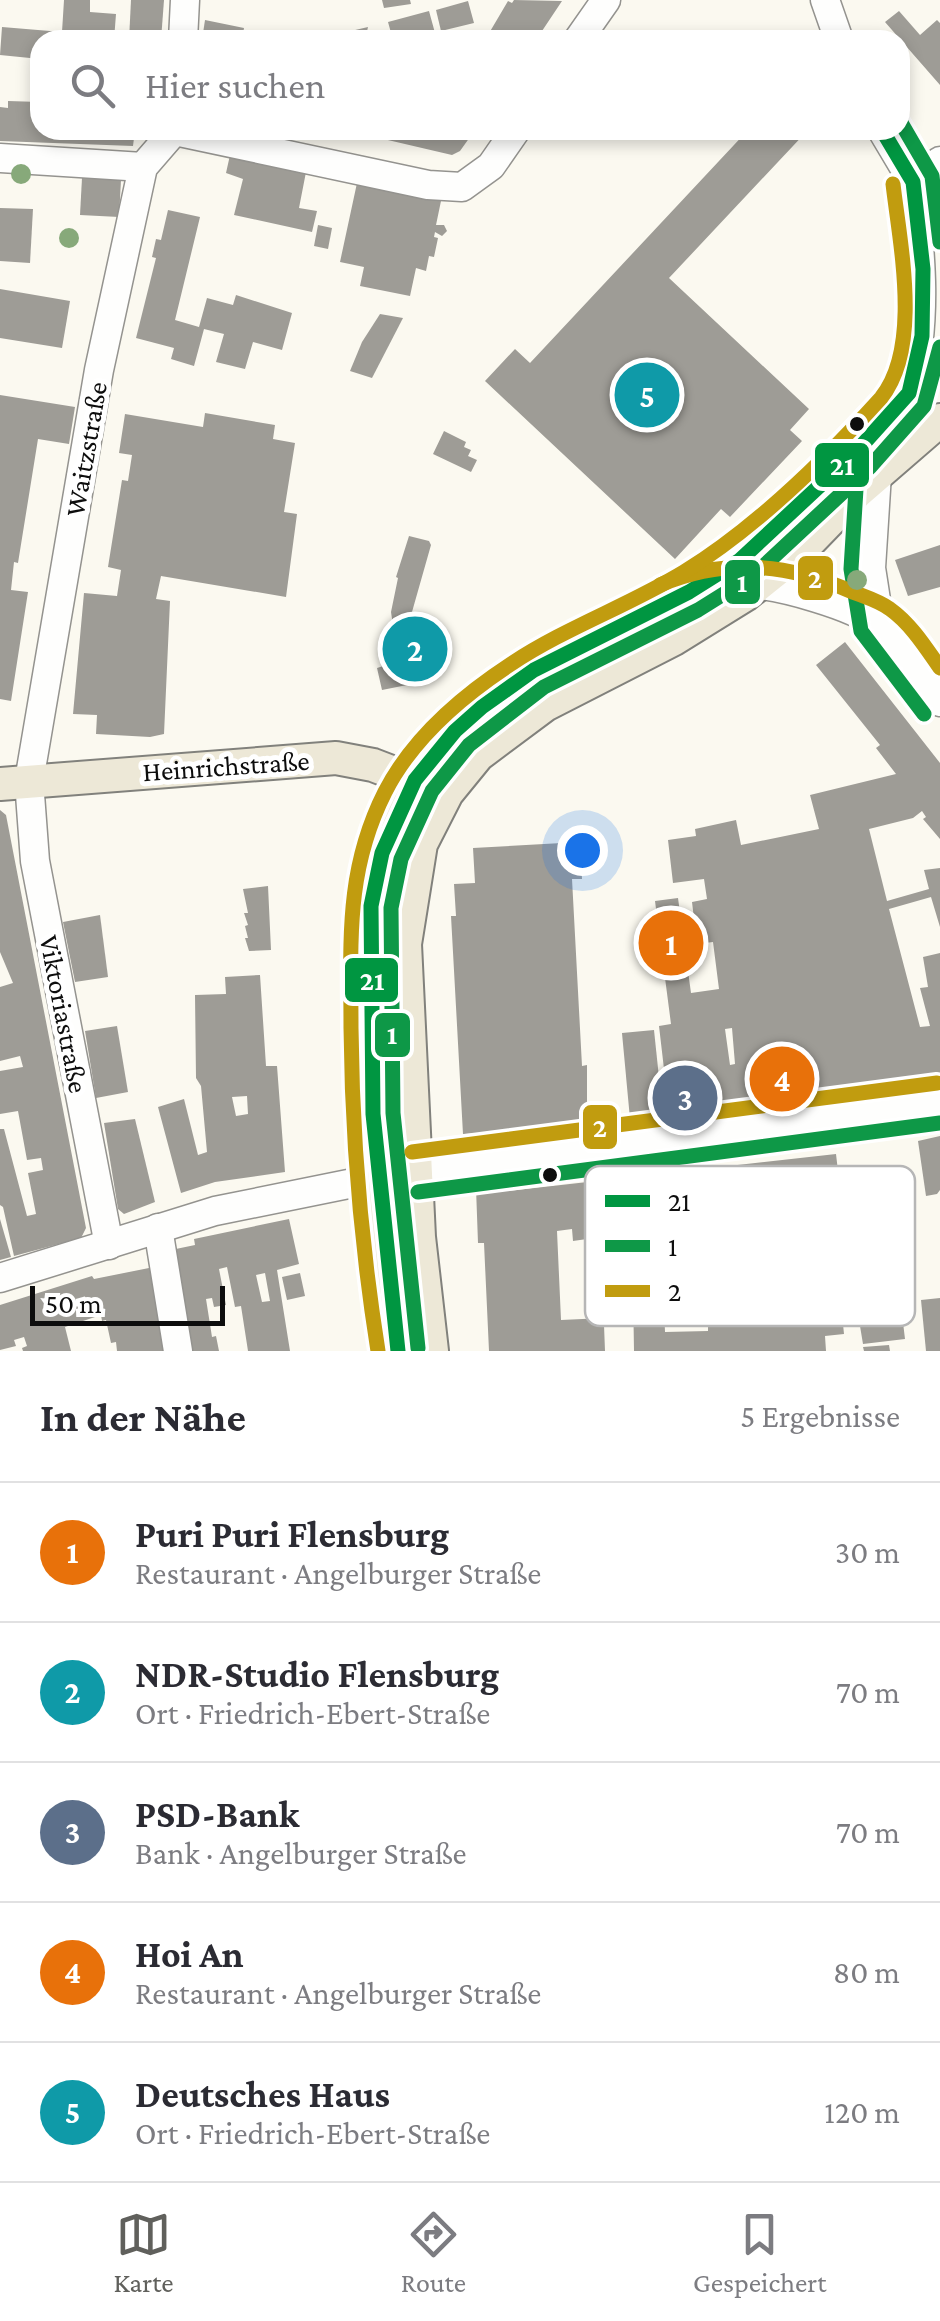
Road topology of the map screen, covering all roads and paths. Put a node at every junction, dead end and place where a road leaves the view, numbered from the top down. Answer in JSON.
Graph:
{"nodes":[{"id":1,"x":184,"y":0,"type":"edge"},
{"id":2,"x":606,"y":0,"type":"edge"},
{"id":3,"x":825,"y":0,"type":"edge"},
{"id":4,"x":183,"y":30,"type":"edge"},
{"id":5,"x":585,"y":30,"type":"edge"},
{"id":6,"x":835,"y":30,"type":"edge"},
{"id":7,"x":166,"y":140,"type":"edge"},
{"id":8,"x":222,"y":140,"type":"edge"},
{"id":9,"x":509,"y":140,"type":"edge"},
{"id":10,"x":888,"y":140,"type":"edge"},
{"id":11,"x":0,"y":158,"type":"edge"},
{"id":12,"x":940,"y":161,"type":"edge"},
{"id":13,"x":143,"y":167,"type":"junction"},
{"id":14,"x":913,"y":182,"type":"junction"},
{"id":15,"x":940,"y":210,"type":"edge"},
{"id":16,"x":940,"y":256,"type":"edge"},
{"id":17,"x":940,"y":366,"type":"edge"},
{"id":18,"x":909,"y":393,"type":"junction"},
{"id":19,"x":939,"y":420,"type":"edge"},
{"id":20,"x":877,"y":474,"type":"junction"},
{"id":21,"x":759,"y":584,"type":"junction"},
{"id":22,"x":689,"y":592,"type":"junction"},
{"id":23,"x":880,"y":626,"type":"junction"},
{"id":24,"x":940,"y":702,"type":"edge"},
{"id":25,"x":15,"y":782,"type":"edge"},
{"id":26,"x":408,"y":792,"type":"junction"},
{"id":27,"x":447,"y":794,"type":"junction"},
{"id":28,"x":940,"y":1103,"type":"edge"},
{"id":29,"x":415,"y":1172,"type":"junction"},
{"id":30,"x":378,"y":1178,"type":"junction"},
{"id":31,"x":158,"y":1228,"type":"junction"},
{"id":32,"x":109,"y":1245,"type":"junction"},
{"id":33,"x":0,"y":1278,"type":"edge"},
{"id":34,"x":178,"y":1351,"type":"edge"},
{"id":35,"x":398,"y":1351,"type":"edge"},
{"id":36,"x":432,"y":1351,"type":"edge"}],
"edges":[{"from":1,"to":4,"type":"street"},
{"from":2,"to":5,"type":"street"},
{"from":3,"to":6,"type":"street"},
{"from":7,"to":13,"type":"street","name":"Waitzstraße"},
{"from":8,"to":9,"type":"street"},
{"from":10,"to":14,"type":"street"},
{"from":11,"to":13,"type":"street"},
{"from":12,"to":14,"type":"street"},
{"from":13,"to":25,"type":"street","name":"Waitzstraße"},
{"from":14,"to":15,"type":"street"},
{"from":14,"to":16,"type":"street"},
{"from":14,"to":18,"type":"street"},
{"from":17,"to":18,"type":"main road"},
{"from":18,"to":22,"type":"main road"},
{"from":19,"to":20,"type":"main road"},
{"from":20,"to":21,"type":"main road"},
{"from":20,"to":23,"type":"street"},
{"from":21,"to":22,"type":"street"},
{"from":21,"to":23,"type":"street"},
{"from":21,"to":27,"type":"main road"},
{"from":22,"to":26,"type":"main road"},
{"from":23,"to":24,"type":"street"},
{"from":25,"to":26,"type":"main road","name":"Heinrichstraße"},
{"from":25,"to":32,"type":"street","name":"Viktoriastraße"},
{"from":26,"to":27,"type":"main road","name":"Heinrichstraße"},
{"from":26,"to":30,"type":"main road"},
{"from":27,"to":29,"type":"main road"},
{"from":28,"to":29,"type":"street"},
{"from":29,"to":30,"type":"street"},
{"from":29,"to":36,"type":"main road"},
{"from":30,"to":31,"type":"street"},
{"from":30,"to":35,"type":"main road"},
{"from":31,"to":32,"type":"street"},
{"from":31,"to":34,"type":"street"},
{"from":32,"to":33,"type":"street"}]}
